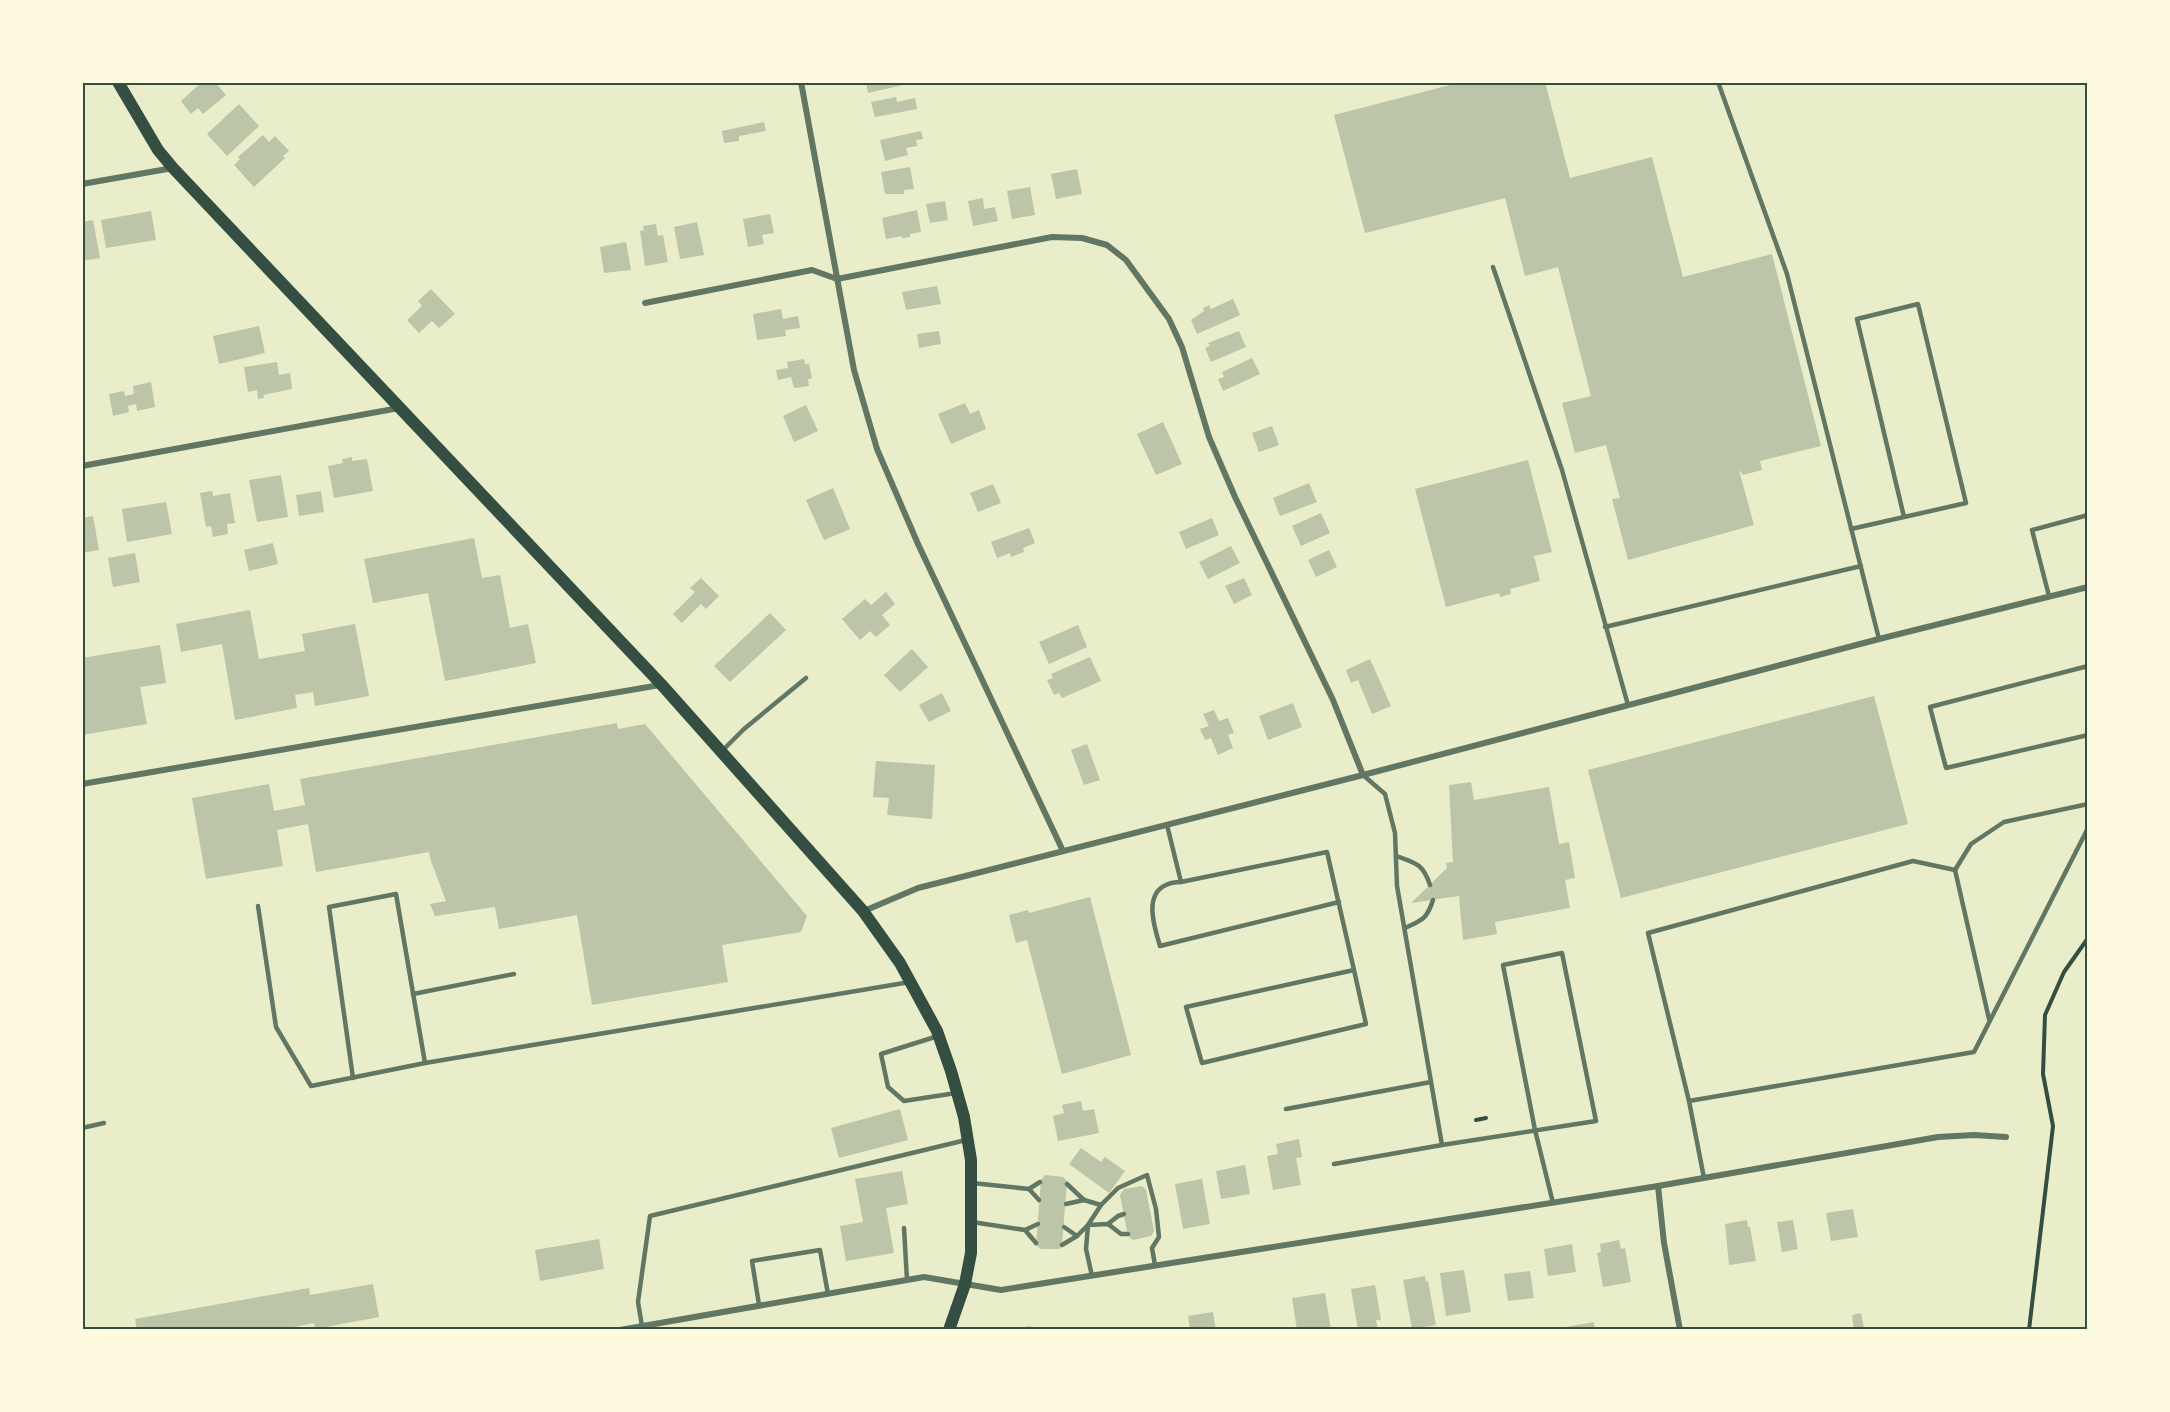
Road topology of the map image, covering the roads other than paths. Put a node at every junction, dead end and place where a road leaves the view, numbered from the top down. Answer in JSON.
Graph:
{"nodes":[{"id":1,"x":118,"y":82,"type":"edge"},
{"id":2,"x":801,"y":82,"type":"edge"},
{"id":3,"x":1718,"y":82,"type":"edge"},
{"id":4,"x":173,"y":168,"type":"junction"},
{"id":5,"x":82,"y":184,"type":"edge"},
{"id":6,"x":1493,"y":267,"type":"dead end"},
{"id":7,"x":837,"y":279,"type":"junction"},
{"id":8,"x":645,"y":303,"type":"dead end"},
{"id":9,"x":400,"y":408,"type":"junction"},
{"id":10,"x":82,"y":466,"type":"edge"},
{"id":11,"x":2088,"y":515,"type":"edge"},
{"id":12,"x":1904,"y":517,"type":"junction"},
{"id":13,"x":1851,"y":529,"type":"junction"},
{"id":14,"x":1861,"y":566,"type":"junction"},
{"id":15,"x":2088,"y":587,"type":"edge"},
{"id":16,"x":2049,"y":596,"type":"junction"},
{"id":17,"x":1605,"y":627,"type":"junction"},
{"id":18,"x":1879,"y":639,"type":"junction"},
{"id":19,"x":2088,"y":666,"type":"edge"},
{"id":20,"x":806,"y":678,"type":"dead end"},
{"id":21,"x":661,"y":684,"type":"junction"},
{"id":22,"x":1628,"y":705,"type":"junction"},
{"id":23,"x":2088,"y":735,"type":"edge"},
{"id":24,"x":721,"y":752,"type":"junction"},
{"id":25,"x":1363,"y":775,"type":"junction"},
{"id":26,"x":82,"y":784,"type":"edge"},
{"id":27,"x":2088,"y":804,"type":"edge"},
{"id":28,"x":1167,"y":825,"type":"junction"},
{"id":29,"x":2088,"y":828,"type":"edge"},
{"id":30,"x":1063,"y":851,"type":"junction"},
{"id":31,"x":1396,"y":856,"type":"junction"},
{"id":32,"x":1955,"y":870,"type":"junction"},
{"id":33,"x":1180,"y":882,"type":"junction"},
{"id":34,"x":1430,"y":885,"type":"dead end"},
{"id":35,"x":1433,"y":900,"type":"dead end"},
{"id":36,"x":1339,"y":902,"type":"junction"},
{"id":37,"x":258,"y":906,"type":"dead end"},
{"id":38,"x":863,"y":911,"type":"junction"},
{"id":39,"x":1405,"y":928,"type":"junction"},
{"id":40,"x":1354,"y":970,"type":"junction"},
{"id":41,"x":514,"y":974,"type":"dead end"},
{"id":42,"x":910,"y":982,"type":"junction"},
{"id":43,"x":413,"y":994,"type":"junction"},
{"id":44,"x":1990,"y":1020,"type":"junction"},
{"id":45,"x":938,"y":1036,"type":"junction"},
{"id":46,"x":426,"y":1064,"type":"junction"},
{"id":47,"x":352,"y":1077,"type":"junction"},
{"id":48,"x":1431,"y":1082,"type":"junction"},
{"id":49,"x":957,"y":1093,"type":"junction"},
{"id":50,"x":1689,"y":1101,"type":"junction"},
{"id":51,"x":1286,"y":1109,"type":"dead end"},
{"id":52,"x":104,"y":1123,"type":"dead end"},
{"id":53,"x":82,"y":1128,"type":"edge"},
{"id":54,"x":1535,"y":1130,"type":"junction"},
{"id":55,"x":2006,"y":1137,"type":"dead end"},
{"id":56,"x":968,"y":1140,"type":"junction"},
{"id":57,"x":1442,"y":1145,"type":"junction"},
{"id":58,"x":1334,"y":1164,"type":"dead end"},
{"id":59,"x":1704,"y":1178,"type":"junction"},
{"id":60,"x":1040,"y":1182,"type":"dead end"},
{"id":61,"x":972,"y":1183,"type":"junction"},
{"id":62,"x":1067,"y":1184,"type":"dead end"},
{"id":63,"x":1658,"y":1186,"type":"junction"},
{"id":64,"x":1029,"y":1189,"type":"junction"},
{"id":65,"x":1039,"y":1200,"type":"dead end"},
{"id":66,"x":1084,"y":1200,"type":"junction"},
{"id":67,"x":1553,"y":1203,"type":"junction"},
{"id":68,"x":1066,"y":1204,"type":"dead end"},
{"id":69,"x":1101,"y":1205,"type":"junction"},
{"id":70,"x":1124,"y":1215,"type":"dead end"},
{"id":71,"x":972,"y":1222,"type":"junction"},
{"id":72,"x":1038,"y":1224,"type":"dead end"},
{"id":73,"x":1108,"y":1224,"type":"junction"},
{"id":74,"x":1088,"y":1225,"type":"junction"},
{"id":75,"x":1064,"y":1227,"type":"dead end"},
{"id":76,"x":904,"y":1228,"type":"dead end"},
{"id":77,"x":1025,"y":1230,"type":"junction"},
{"id":78,"x":1128,"y":1234,"type":"dead end"},
{"id":79,"x":1077,"y":1236,"type":"junction"},
{"id":80,"x":1036,"y":1243,"type":"dead end"},
{"id":81,"x":1062,"y":1245,"type":"dead end"},
{"id":82,"x":1155,"y":1265,"type":"junction"},
{"id":83,"x":1092,"y":1276,"type":"junction"},
{"id":84,"x":908,"y":1280,"type":"junction"},
{"id":85,"x":965,"y":1284,"type":"junction"},
{"id":86,"x":828,"y":1294,"type":"junction"},
{"id":87,"x":759,"y":1305,"type":"junction"},
{"id":88,"x":642,"y":1326,"type":"junction"},
{"id":89,"x":620,"y":1329,"type":"edge"},
{"id":90,"x":949,"y":1329,"type":"edge"},
{"id":91,"x":1680,"y":1329,"type":"edge"}],
"edges":[{"from":1,"to":4,"type":"main road"},
{"from":2,"to":7,"type":"street"},
{"from":3,"to":13,"type":"lane"},
{"from":4,"to":5,"type":"street"},
{"from":4,"to":9,"type":"main road"},
{"from":6,"to":17,"type":"lane"},
{"from":7,"to":8,"type":"street"},
{"from":7,"to":25,"type":"street"},
{"from":7,"to":30,"type":"street"},
{"from":9,"to":10,"type":"street"},
{"from":9,"to":21,"type":"main road"},
{"from":11,"to":16,"type":"lane"},
{"from":12,"to":12,"type":"lane"},
{"from":12,"to":13,"type":"lane"},
{"from":13,"to":14,"type":"lane"},
{"from":14,"to":17,"type":"lane"},
{"from":14,"to":18,"type":"lane"},
{"from":15,"to":16,"type":"street"},
{"from":16,"to":18,"type":"street"},
{"from":17,"to":22,"type":"lane"},
{"from":18,"to":22,"type":"street"},
{"from":19,"to":23,"type":"lane"},
{"from":20,"to":24,"type":"lane"},
{"from":21,"to":24,"type":"main road"},
{"from":21,"to":26,"type":"street"},
{"from":22,"to":25,"type":"street"},
{"from":24,"to":38,"type":"main road"},
{"from":25,"to":28,"type":"street"},
{"from":25,"to":31,"type":"lane"},
{"from":27,"to":32,"type":"lane"},
{"from":28,"to":30,"type":"street"},
{"from":28,"to":33,"type":"lane"},
{"from":29,"to":44,"type":"lane"},
{"from":30,"to":38,"type":"street"},
{"from":31,"to":34,"type":"lane"},
{"from":31,"to":39,"type":"lane"},
{"from":32,"to":44,"type":"lane"},
{"from":32,"to":50,"type":"lane"},
{"from":33,"to":36,"type":"lane"},
{"from":33,"to":36,"type":"lane"},
{"from":35,"to":39,"type":"lane"},
{"from":36,"to":40,"type":"lane"},
{"from":37,"to":47,"type":"lane"},
{"from":38,"to":42,"type":"main road"},
{"from":39,"to":48,"type":"lane"},
{"from":40,"to":40,"type":"lane"},
{"from":41,"to":43,"type":"lane"},
{"from":42,"to":45,"type":"main road"},
{"from":42,"to":46,"type":"lane"},
{"from":43,"to":46,"type":"lane"},
{"from":43,"to":47,"type":"lane"},
{"from":44,"to":50,"type":"lane"},
{"from":45,"to":49,"type":"main road"},
{"from":45,"to":49,"type":"lane"},
{"from":46,"to":47,"type":"lane"},
{"from":48,"to":51,"type":"lane"},
{"from":48,"to":57,"type":"lane"},
{"from":49,"to":56,"type":"main road"},
{"from":50,"to":59,"type":"lane"},
{"from":52,"to":53,"type":"lane"},
{"from":54,"to":54,"type":"lane"},
{"from":54,"to":57,"type":"lane"},
{"from":54,"to":67,"type":"lane"},
{"from":55,"to":59,"type":"street"},
{"from":56,"to":61,"type":"main road"},
{"from":56,"to":88,"type":"lane"},
{"from":57,"to":58,"type":"lane"},
{"from":59,"to":63,"type":"street"},
{"from":60,"to":64,"type":"lane"},
{"from":61,"to":64,"type":"lane"},
{"from":61,"to":71,"type":"main road"},
{"from":62,"to":66,"type":"lane"},
{"from":63,"to":67,"type":"street"},
{"from":63,"to":91,"type":"street"},
{"from":64,"to":65,"type":"lane"},
{"from":66,"to":68,"type":"lane"},
{"from":66,"to":69,"type":"lane"},
{"from":67,"to":82,"type":"street"},
{"from":69,"to":74,"type":"lane"},
{"from":69,"to":82,"type":"lane"},
{"from":70,"to":73,"type":"lane"},
{"from":71,"to":77,"type":"lane"},
{"from":71,"to":85,"type":"main road"},
{"from":72,"to":77,"type":"lane"},
{"from":73,"to":74,"type":"lane"},
{"from":73,"to":78,"type":"lane"},
{"from":74,"to":79,"type":"lane"},
{"from":74,"to":83,"type":"lane"},
{"from":75,"to":79,"type":"lane"},
{"from":76,"to":84,"type":"lane"},
{"from":77,"to":80,"type":"lane"},
{"from":79,"to":81,"type":"lane"},
{"from":82,"to":83,"type":"street"},
{"from":83,"to":85,"type":"street"},
{"from":84,"to":85,"type":"street"},
{"from":84,"to":86,"type":"street"},
{"from":85,"to":90,"type":"main road"},
{"from":86,"to":87,"type":"street"},
{"from":86,"to":87,"type":"lane"},
{"from":87,"to":88,"type":"street"},
{"from":88,"to":89,"type":"street"}]}
